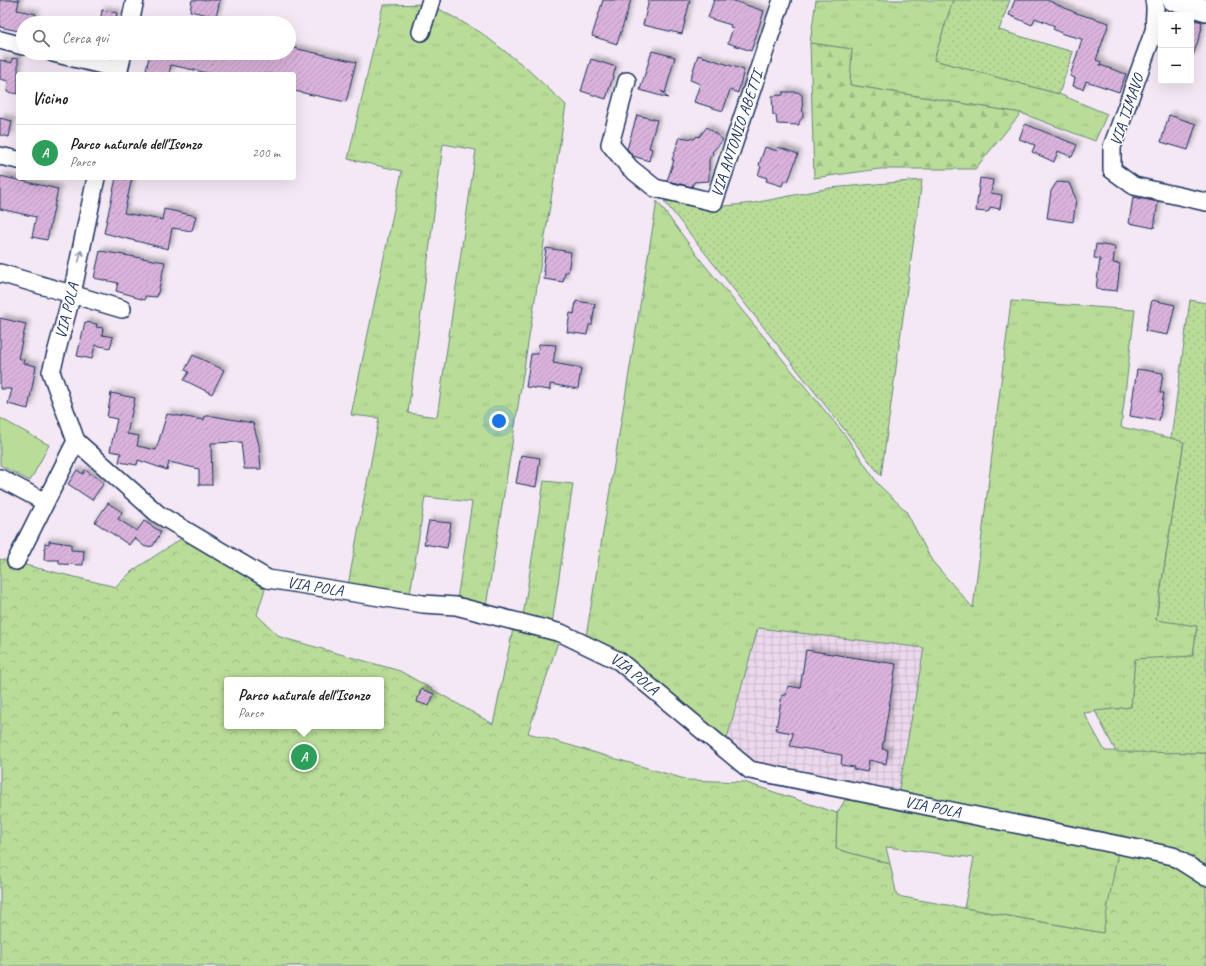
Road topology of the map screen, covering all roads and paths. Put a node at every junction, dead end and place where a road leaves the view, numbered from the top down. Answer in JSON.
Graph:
{"nodes":[{"id":1,"x":135,"y":0,"type":"edge"},
{"id":2,"x":430,"y":0,"type":"edge"},
{"id":3,"x":782,"y":0,"type":"edge"},
{"id":4,"x":1154,"y":0,"type":"edge"},
{"id":5,"x":1206,"y":10,"type":"edge"},
{"id":6,"x":1180,"y":12,"type":"edge"},
{"id":7,"x":132,"y":16,"type":"edge"},
{"id":8,"x":1158,"y":19,"type":"edge"},
{"id":9,"x":421,"y":32,"type":"dead end"},
{"id":10,"x":1158,"y":35,"type":"edge"},
{"id":11,"x":0,"y":40,"type":"edge"},
{"id":12,"x":16,"y":44,"type":"edge"},
{"id":13,"x":92,"y":60,"type":"edge"},
{"id":14,"x":120,"y":65,"type":"edge"},
{"id":15,"x":627,"y":81,"type":"dead end"},
{"id":16,"x":0,"y":156,"type":"edge"},
{"id":17,"x":16,"y":160,"type":"edge"},
{"id":18,"x":96,"y":180,"type":"edge"},
{"id":19,"x":1206,"y":202,"type":"edge"},
{"id":20,"x":0,"y":273,"type":"edge"},
{"id":21,"x":72,"y":294,"type":"junction"},
{"id":22,"x":122,"y":309,"type":"dead end"},
{"id":23,"x":76,"y":441,"type":"junction"},
{"id":24,"x":0,"y":478,"type":"edge"},
{"id":25,"x":45,"y":502,"type":"junction"},
{"id":26,"x":16,"y":561,"type":"dead end"},
{"id":27,"x":1206,"y":876,"type":"edge"}],
"edges":[{"from":1,"to":7,"type":"street"},
{"from":2,"to":9,"type":"street"},
{"from":3,"to":15,"type":"street","name":"VIA ANTONIO ABETTI"},
{"from":4,"to":8,"type":"street","name":"VIA TIMAVO"},
{"from":5,"to":6,"type":"main road"},
{"from":10,"to":19,"type":"street","name":"VIA TIMAVO"},
{"from":11,"to":12,"type":"street"},
{"from":13,"to":14,"type":"street"},
{"from":16,"to":17,"type":"street"},
{"from":21,"to":18,"type":"street","name":"VIA POLA","one_way":true},
{"from":20,"to":21,"type":"street"},
{"from":21,"to":22,"type":"street"},
{"from":21,"to":23,"type":"street","name":"VIA POLA"},
{"from":23,"to":25,"type":"street"},
{"from":23,"to":27,"type":"street","name":"VIA POLA"},
{"from":24,"to":25,"type":"street"},
{"from":25,"to":26,"type":"street"}]}
